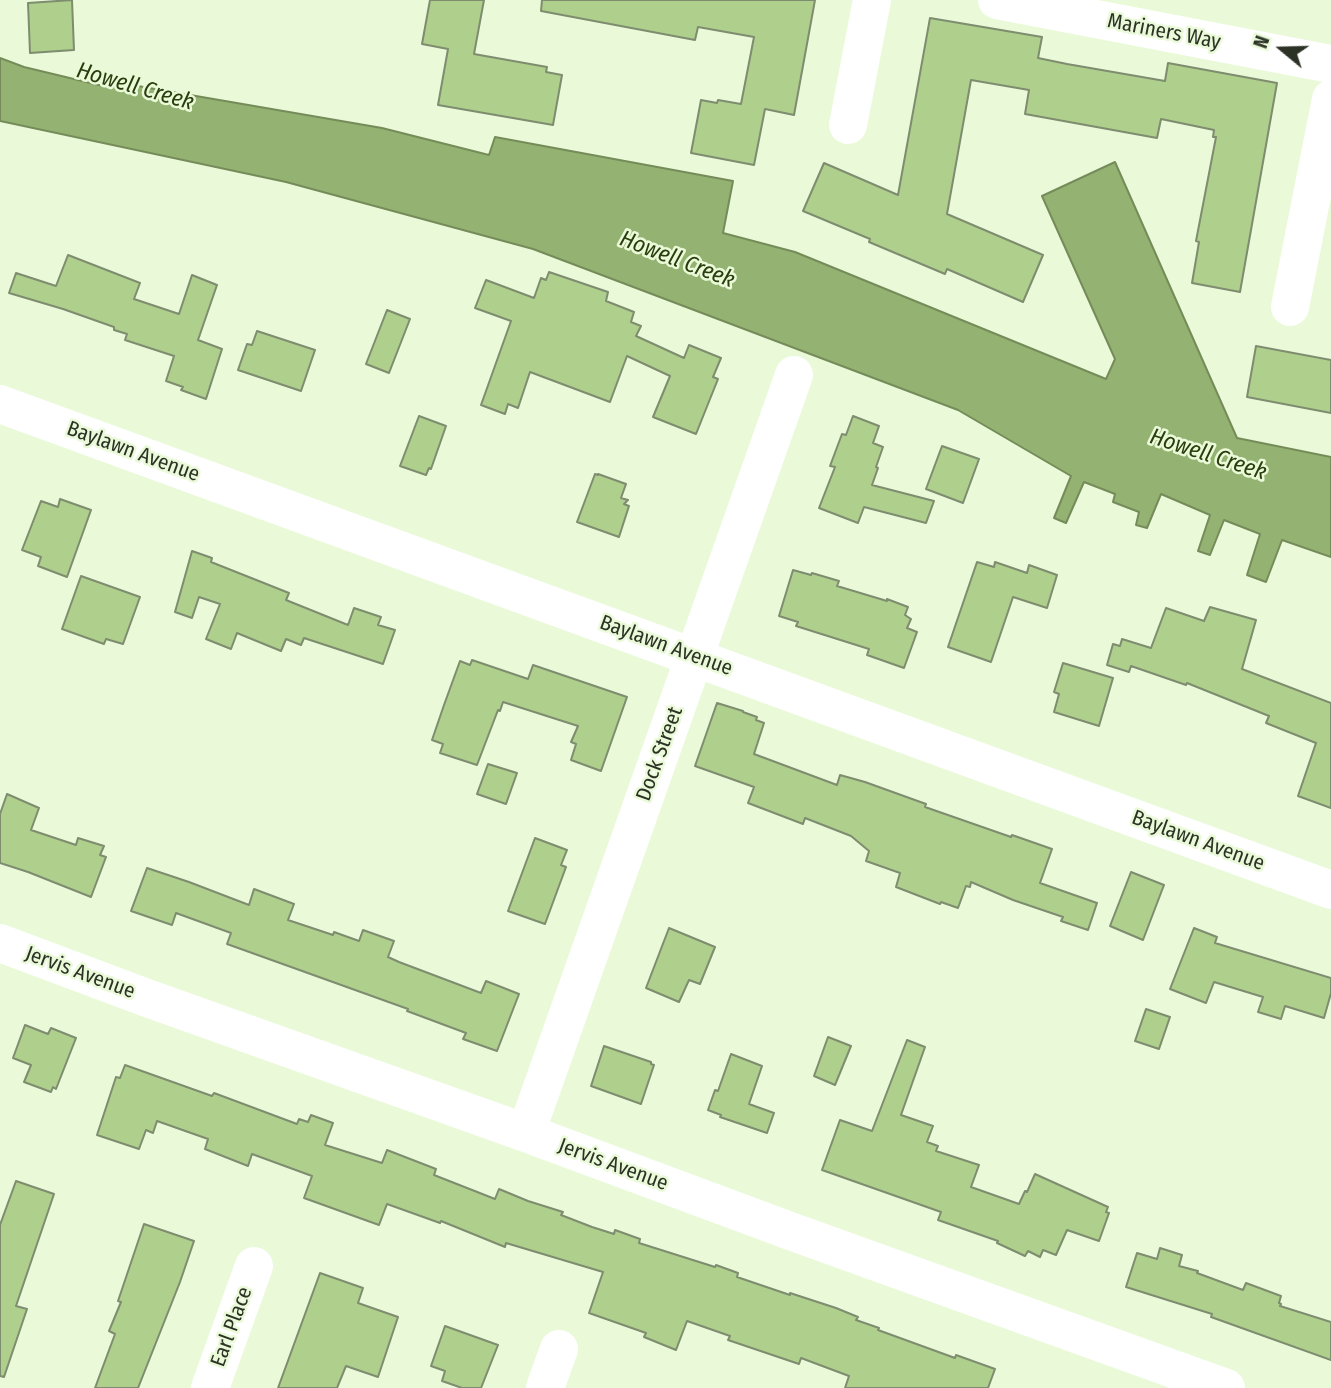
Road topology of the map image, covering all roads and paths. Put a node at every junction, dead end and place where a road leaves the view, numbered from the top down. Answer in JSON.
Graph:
{"nodes":[{"id":1,"x":872,"y":0,"type":"edge"},
{"id":2,"x":997,"y":0,"type":"edge"},
{"id":3,"x":1331,"y":64,"type":"edge"},
{"id":4,"x":1331,"y":99,"type":"edge"},
{"id":5,"x":848,"y":125,"type":"dead end"},
{"id":6,"x":1290,"y":307,"type":"dead end"},
{"id":7,"x":794,"y":375,"type":"dead end"},
{"id":8,"x":0,"y":404,"type":"edge"},
{"id":9,"x":695,"y":656,"type":"junction"},
{"id":10,"x":1331,"y":890,"type":"edge"},
{"id":11,"x":0,"y":943,"type":"edge"},
{"id":12,"x":526,"y":1133,"type":"junction"},
{"id":13,"x":254,"y":1266,"type":"dead end"},
{"id":14,"x":559,"y":1349,"type":"dead end"},
{"id":15,"x":210,"y":1388,"type":"edge"},
{"id":16,"x":545,"y":1388,"type":"edge"},
{"id":17,"x":1226,"y":1388,"type":"edge"}],
"edges":[{"from":1,"to":5,"type":"street"},
{"from":2,"to":3,"type":"street","name":"Mariners Way"},
{"from":4,"to":6,"type":"street"},
{"from":7,"to":9,"type":"street","name":"Dock Street"},
{"from":8,"to":9,"type":"street","name":"Baylawn Avenue"},
{"from":9,"to":10,"type":"street","name":"Baylawn Avenue"},
{"from":9,"to":12,"type":"street","name":"Dock Street"},
{"from":11,"to":12,"type":"street","name":"Jervis Avenue"},
{"from":12,"to":17,"type":"street","name":"Jervis Avenue"},
{"from":13,"to":15,"type":"street","name":"Earl Place"},
{"from":14,"to":16,"type":"street"}]}
